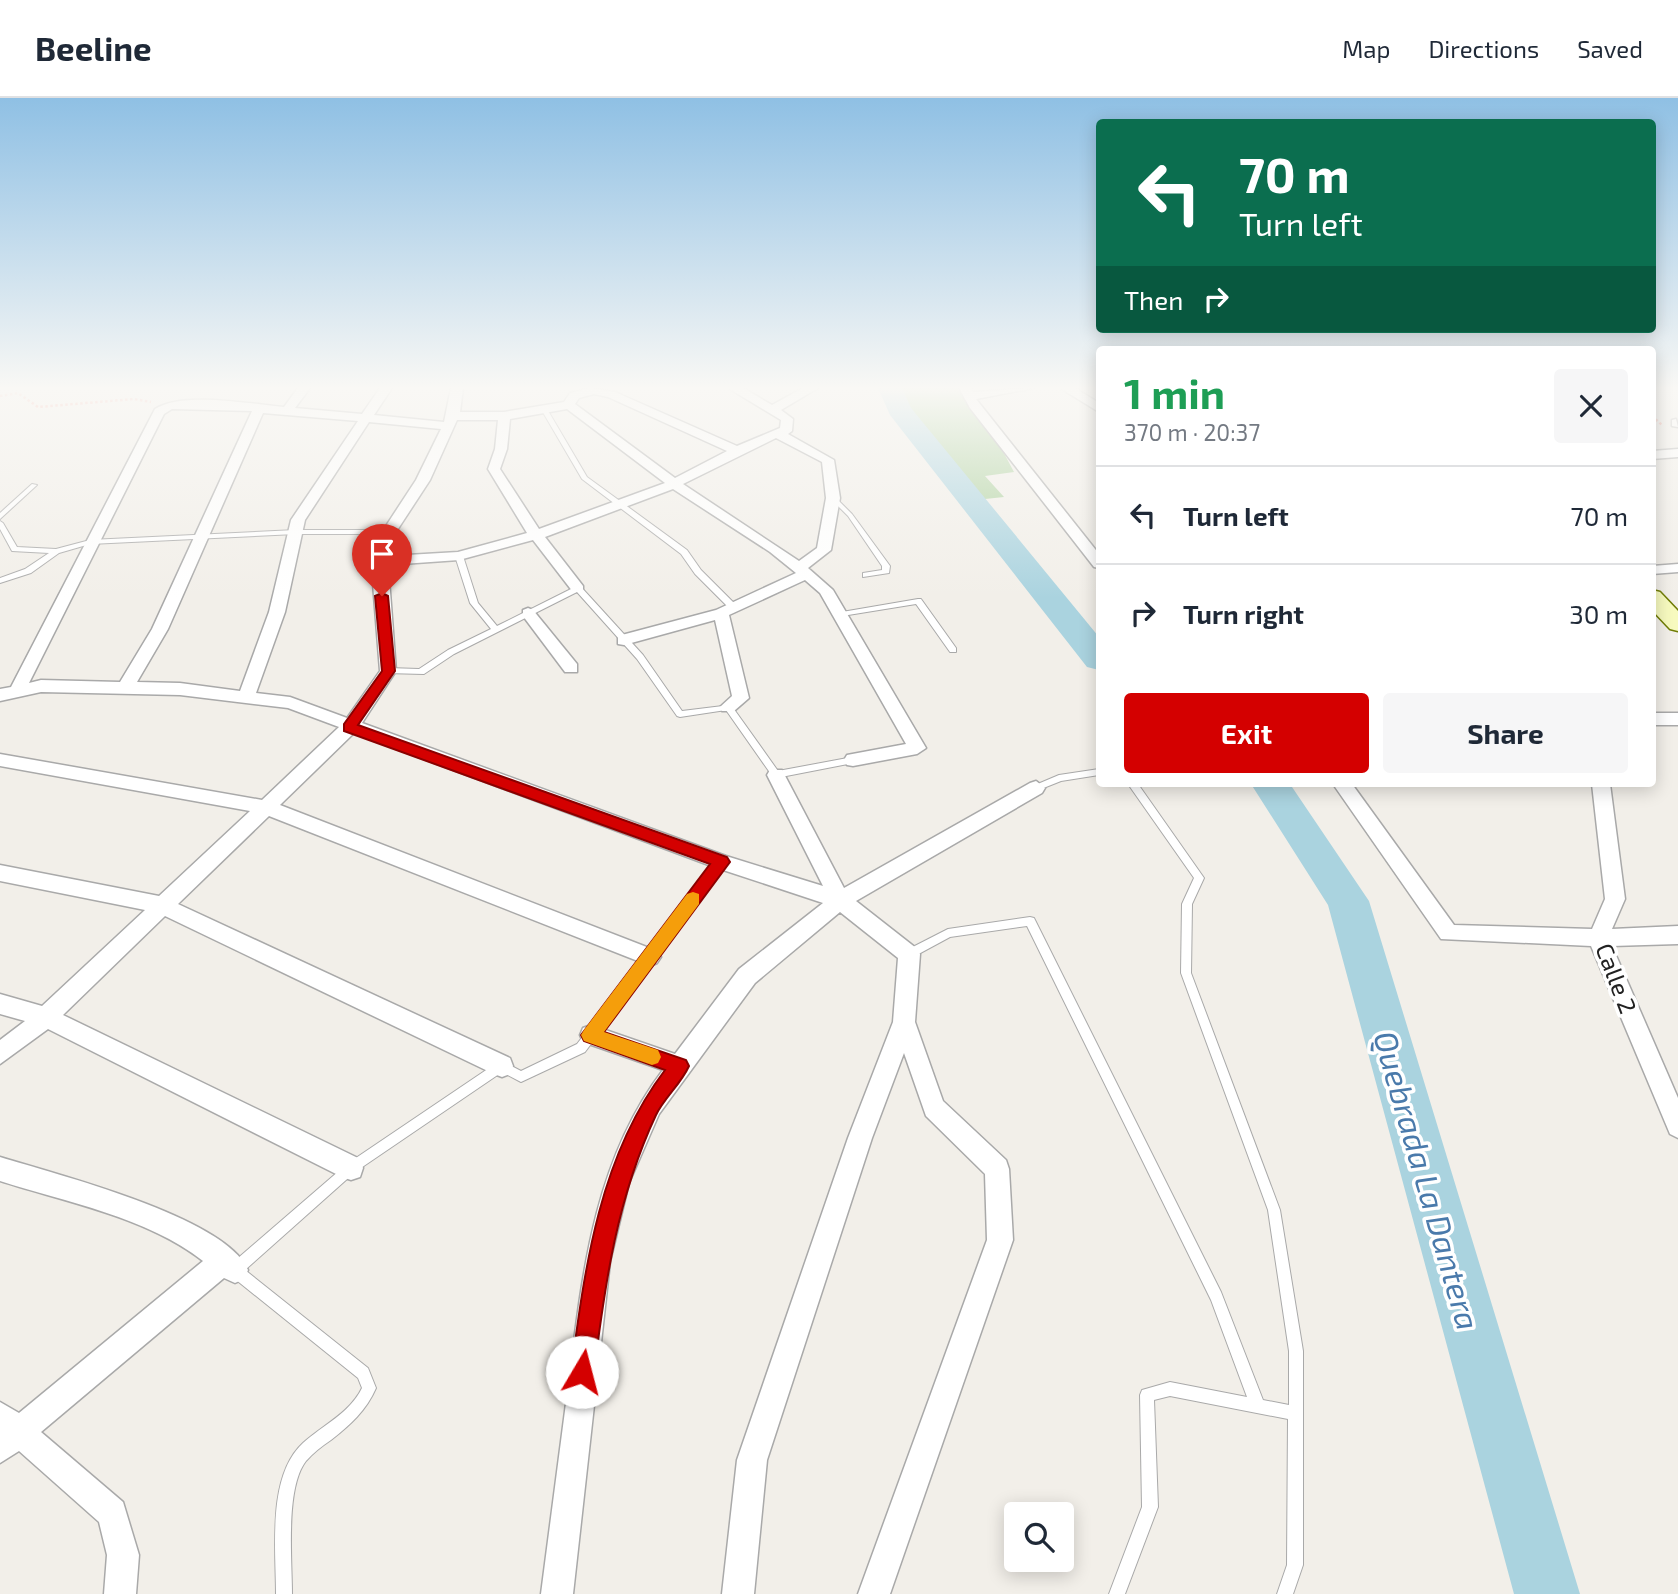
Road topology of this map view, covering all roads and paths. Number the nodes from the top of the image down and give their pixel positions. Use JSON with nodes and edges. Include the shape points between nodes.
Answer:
{"nodes":[{"id":1,"x":135,"y":458,"type":"edge"},
{"id":2,"x":236,"y":458,"type":"edge"},
{"id":3,"x":341,"y":458,"type":"edge"},
{"id":4,"x":433,"y":458,"type":"edge"},
{"id":5,"x":498,"y":458,"type":"edge"},
{"id":6,"x":572,"y":458,"type":"edge"},
{"id":7,"x":643,"y":458,"type":"edge"},
{"id":8,"x":724,"y":458,"type":"edge"},
{"id":9,"x":824,"y":458,"type":"edge"},
{"id":10,"x":1015,"y":458,"type":"edge"},
{"id":11,"x":674,"y":484,"type":"junction"},
{"id":12,"x":34,"y":485,"type":"dead end"},
{"id":13,"x":833,"y":498,"type":"junction"},
{"id":14,"x":621,"y":504,"type":"junction"},
{"id":15,"x":0,"y":517,"type":"edge"},
{"id":16,"x":0,"y":523,"type":"edge"},
{"id":17,"x":296,"y":532,"type":"junction"},
{"id":18,"x":389,"y":532,"type":"junction"},
{"id":19,"x":536,"y":535,"type":"junction"},
{"id":20,"x":200,"y":537,"type":"junction"},
{"id":21,"x":90,"y":542,"type":"junction"},
{"id":22,"x":56,"y":551,"type":"junction"},
{"id":23,"x":459,"y":556,"type":"junction"},
{"id":24,"x":1096,"y":560,"type":"edge"},
{"id":25,"x":382,"y":561,"type":"junction"},
{"id":26,"x":1678,"y":568,"type":"edge"},
{"id":27,"x":1656,"y":570,"type":"edge"},
{"id":28,"x":802,"y":571,"type":"junction"},
{"id":29,"x":866,"y":575,"type":"dead end"},
{"id":30,"x":0,"y":581,"type":"edge"},
{"id":31,"x":578,"y":589,"type":"junction"},
{"id":32,"x":1656,"y":601,"type":"edge"},
{"id":33,"x":727,"y":610,"type":"junction"},
{"id":34,"x":528,"y":613,"type":"junction"},
{"id":35,"x":842,"y":614,"type":"junction"},
{"id":36,"x":1678,"y":624,"type":"edge"},
{"id":37,"x":496,"y":630,"type":"junction"},
{"id":38,"x":624,"y":640,"type":"junction"},
{"id":39,"x":953,"y":650,"type":"dead end"},
{"id":40,"x":571,"y":668,"type":"dead end"},
{"id":41,"x":388,"y":671,"type":"junction"},
{"id":42,"x":125,"y":688,"type":"junction"},
{"id":43,"x":9,"y":693,"type":"edge"},
{"id":44,"x":246,"y":697,"type":"junction"},
{"id":45,"x":728,"y":707,"type":"junction"},
{"id":46,"x":1656,"y":719,"type":"edge"},
{"id":47,"x":1678,"y":719,"type":"edge"},
{"id":48,"x":349,"y":727,"type":"junction"},
{"id":49,"x":0,"y":760,"type":"edge"},
{"id":50,"x":853,"y":760,"type":"joint"},
{"id":51,"x":1096,"y":772,"type":"edge"},
{"id":52,"x":776,"y":775,"type":"junction"},
{"id":53,"x":1135,"y":787,"type":"edge"},
{"id":54,"x":1344,"y":787,"type":"edge"},
{"id":55,"x":1601,"y":787,"type":"edge"},
{"id":56,"x":1036,"y":788,"type":"joint"},
{"id":57,"x":265,"y":807,"type":"junction"},
{"id":58,"x":722,"y":862,"type":"junction"},
{"id":59,"x":0,"y":873,"type":"edge"},
{"id":60,"x":840,"y":900,"type":"junction"},
{"id":61,"x":162,"y":905,"type":"junction"},
{"id":62,"x":1678,"y":935,"type":"edge"},
{"id":63,"x":1598,"y":938,"type":"junction"},
{"id":64,"x":909,"y":954,"type":"junction"},
{"id":65,"x":650,"y":957,"type":"junction"},
{"id":66,"x":0,"y":1004,"type":"edge"},
{"id":67,"x":46,"y":1017,"type":"junction"},
{"id":68,"x":904,"y":1022,"type":"junction"},
{"id":69,"x":591,"y":1035,"type":"junction"},
{"id":70,"x":0,"y":1054,"type":"edge"},
{"id":71,"x":502,"y":1066,"type":"junction"},
{"id":72,"x":680,"y":1066,"type":"junction"},
{"id":73,"x":1678,"y":1126,"type":"edge"},
{"id":74,"x":351,"y":1168,"type":"junction"},
{"id":75,"x":0,"y":1170,"type":"edge"},
{"id":76,"x":229,"y":1265,"type":"junction"},
{"id":77,"x":1258,"y":1406,"type":"junction"},
{"id":78,"x":1294,"y":1413,"type":"junction"},
{"id":79,"x":6,"y":1432,"type":"edge"},
{"id":80,"x":120,"y":1594,"type":"edge"},
{"id":81,"x":284,"y":1594,"type":"edge"},
{"id":82,"x":556,"y":1594,"type":"edge"},
{"id":83,"x":738,"y":1594,"type":"edge"},
{"id":84,"x":874,"y":1594,"type":"edge"},
{"id":85,"x":1117,"y":1594,"type":"edge"},
{"id":86,"x":1285,"y":1594,"type":"edge"}],
"edges":[{"from":1,"to":21,"type":"street"},
{"from":2,"to":20,"type":"street"},
{"from":3,"to":17,"type":"street","via":[[299,520]]},
{"from":4,"to":18,"type":"street"},
{"from":5,"to":19,"type":"street","via":[[494,469]]},
{"from":6,"to":14,"type":"lane","via":[[584,478]]},
{"from":7,"to":11,"type":"street"},
{"from":8,"to":11,"type":"street"},
{"from":9,"to":13,"type":"street","via":[[828,460]]},
{"from":10,"to":24,"type":"street"},
{"from":11,"to":14,"type":"street"},
{"from":11,"to":28,"type":"street"},
{"from":12,"to":15,"type":"lane"},
{"from":13,"to":28,"type":"street","via":[[824,550]]},
{"from":13,"to":29,"type":"lane","via":[[886,566],[886,571]]},
{"from":14,"to":19,"type":"street"},
{"from":14,"to":33,"type":"lane","via":[[684,552]]},
{"from":16,"to":22,"type":"lane","via":[[15,549]]},
{"from":17,"to":18,"type":"lane"},
{"from":17,"to":20,"type":"lane"},
{"from":17,"to":44,"type":"street","via":[[277,612]]},
{"from":18,"to":25,"type":"street"},
{"from":19,"to":23,"type":"street"},
{"from":19,"to":31,"type":"street"},
{"from":20,"to":21,"type":"lane"},
{"from":20,"to":42,"type":"street","via":[[160,629]]},
{"from":21,"to":22,"type":"lane"},
{"from":21,"to":43,"type":"street"},
{"from":22,"to":30,"type":"lane","via":[[28,571]]},
{"from":23,"to":25,"type":"street"},
{"from":23,"to":37,"type":"lane","via":[[474,603]]},
{"from":25,"to":41,"type":"street","via":[[379,571]]},
{"from":26,"to":27,"type":"street"},
{"from":28,"to":33,"type":"street"},
{"from":28,"to":35,"type":"street","via":[[826,590]]},
{"from":31,"to":34,"type":"lane"},
{"from":31,"to":38,"type":"lane"},
{"from":32,"to":36,"type":"street"},
{"from":33,"to":38,"type":"street"},
{"from":33,"to":45,"type":"street","via":[[741,698]]},
{"from":34,"to":37,"type":"lane"},
{"from":34,"to":40,"type":"street"},
{"from":35,"to":39,"type":"lane","via":[[918,601]]},
{"from":35,"to":50,"type":"street","via":[[918,748]]},
{"from":37,"to":41,"type":"lane","via":[[421,672]]},
{"from":38,"to":45,"type":"lane","via":[[680,713]]},
{"from":41,"to":48,"type":"street"},
{"from":42,"to":43,"type":"street","via":[[41,686]]},
{"from":42,"to":44,"type":"street"},
{"from":44,"to":48,"type":"street","via":[[290,703]]},
{"from":45,"to":52,"type":"lane"},
{"from":46,"to":47,"type":"street"},
{"from":48,"to":57,"type":"street"},
{"from":48,"to":58,"type":"street"},
{"from":49,"to":57,"type":"street"},
{"from":50,"to":52,"type":"lane"},
{"from":51,"to":56,"type":"lane","via":[[1059,778]]},
{"from":52,"to":60,"type":"street"},
{"from":53,"to":78,"type":"lane","via":[[1199,878],[1187,904],[1186,973],[1274,1210],[1296,1350]]},
{"from":54,"to":63,"type":"street","via":[[1448,933]]},
{"from":55,"to":63,"type":"street","name":"Calle 2","via":[[1615,899]]},
{"from":56,"to":60,"type":"street"},
{"from":57,"to":61,"type":"street"},
{"from":57,"to":65,"type":"street"},
{"from":58,"to":60,"type":"street"},
{"from":58,"to":65,"type":"lane"},
{"from":59,"to":61,"type":"street"},
{"from":60,"to":64,"type":"street"},
{"from":60,"to":72,"type":"street","via":[[747,976]]},
{"from":61,"to":67,"type":"street"},
{"from":61,"to":71,"type":"street"},
{"from":62,"to":63,"type":"street"},
{"from":63,"to":73,"type":"street","name":"Calle 2"},
{"from":64,"to":68,"type":"street"},
{"from":64,"to":77,"type":"lane","via":[[948,933],[1030,921],[1216,1297]]},
{"from":65,"to":69,"type":"lane"},
{"from":66,"to":67,"type":"street"},
{"from":67,"to":70,"type":"street"},
{"from":67,"to":74,"type":"street"},
{"from":68,"to":83,"type":"street","via":[[860,1138],[752,1460]]},
{"from":68,"to":84,"type":"street","via":[[934,1108],[998,1169],[1000,1240]]},
{"from":69,"to":71,"type":"lane","via":[[581,1048],[521,1077]]},
{"from":69,"to":72,"type":"street"},
{"from":71,"to":74,"type":"lane"},
{"from":72,"to":82,"type":"street","via":[[650,1106],[617,1182],[597,1262]]},
{"from":74,"to":76,"type":"lane"},
{"from":75,"to":76,"type":"street","via":[[139,1213],[198,1241]]},
{"from":76,"to":79,"type":"street"},
{"from":76,"to":81,"type":"lane","via":[[363,1373],[369,1388],[364,1403],[300,1457],[288,1481]]},
{"from":77,"to":78,"type":"lane"},
{"from":77,"to":85,"type":"lane","via":[[1170,1389],[1147,1395],[1150,1507]]},
{"from":78,"to":86,"type":"lane","via":[[1295,1565]]},
{"from":79,"to":80,"type":"street","via":[[112,1513],[123,1555]]}]}
